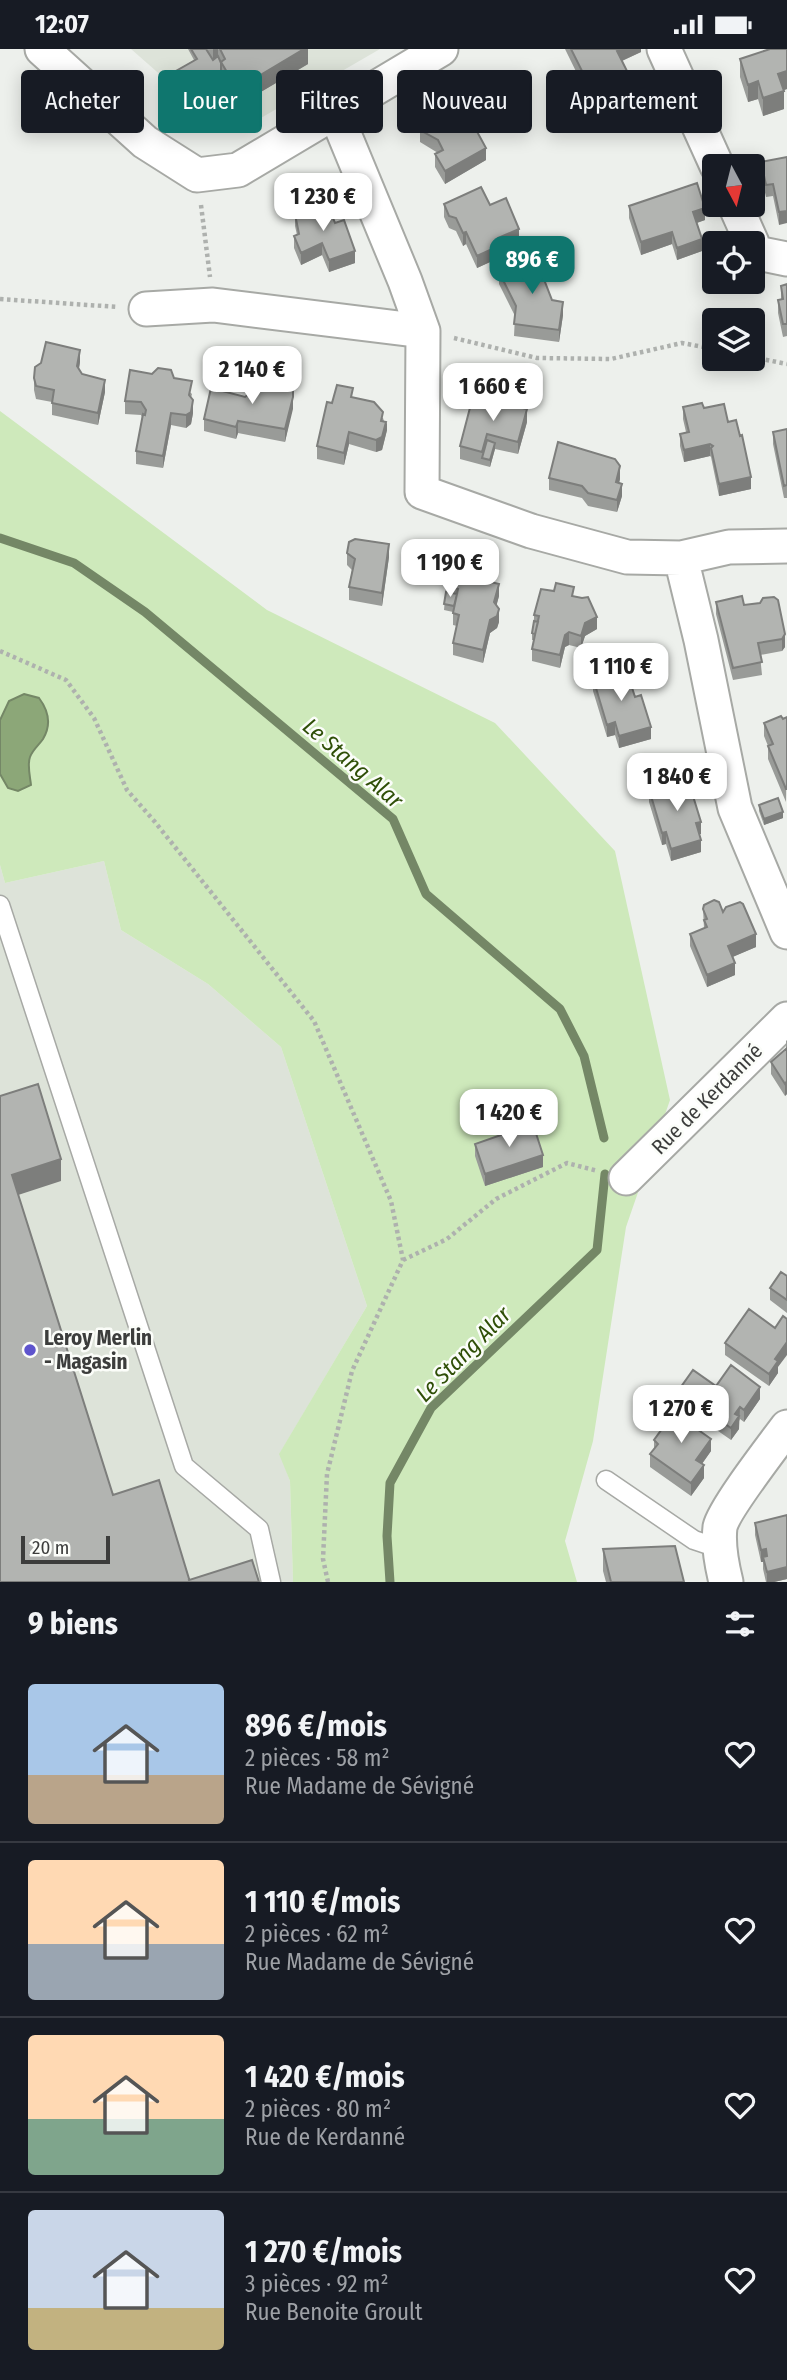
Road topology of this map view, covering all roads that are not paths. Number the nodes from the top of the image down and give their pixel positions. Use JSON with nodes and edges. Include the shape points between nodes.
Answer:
{"nodes":[{"id":1,"x":42,"y":49,"type":"edge"},
{"id":2,"x":441,"y":49,"type":"edge"},
{"id":3,"x":664,"y":49,"type":"edge"},
{"id":4,"x":383,"y":83,"type":"edge"},
{"id":5,"x":300,"y":133,"type":"edge"},
{"id":6,"x":344,"y":133,"type":"edge"},
{"id":7,"x":712,"y":154,"type":"edge"},
{"id":8,"x":765,"y":255,"type":"edge"},
{"id":9,"x":787,"y":259,"type":"edge"},
{"id":10,"x":146,"y":309,"type":"road end"},
{"id":11,"x":423,"y":331,"type":"junction"},
{"id":12,"x":787,"y":546,"type":"edge"},
{"id":13,"x":681,"y":558,"type":"junction"},
{"id":14,"x":0,"y":905,"type":"edge"},
{"id":15,"x":787,"y":932,"type":"edge"},
{"id":16,"x":787,"y":1019,"type":"edge"},
{"id":17,"x":626,"y":1178,"type":"road end"},
{"id":18,"x":787,"y":1427,"type":"edge"},
{"id":19,"x":606,"y":1480,"type":"dead end"},
{"id":20,"x":722,"y":1549,"type":"junction"},
{"id":21,"x":271,"y":1582,"type":"edge"},
{"id":22,"x":726,"y":1582,"type":"edge"}],
"edges":[{"from":1,"to":5,"type":"street","via":[[145,142],[197,175],[239,170]]},
{"from":2,"to":4,"type":"street"},
{"from":3,"to":7,"type":"street"},
{"from":6,"to":11,"type":"street"},
{"from":8,"to":9,"type":"street"},
{"from":10,"to":11,"type":"street","via":[[213,305]]},
{"from":11,"to":13,"type":"street","via":[[422,492],[531,531],[627,557]]},
{"from":12,"to":13,"type":"street","via":[[729,547]]},
{"from":13,"to":15,"type":"street","via":[[735,808]]},
{"from":14,"to":21,"type":"lane","via":[[184,1466],[259,1529]]},
{"from":16,"to":17,"type":"street","name":"Rue de Kerdanné"},
{"from":18,"to":20,"type":"street","via":[[720,1526]]},
{"from":19,"to":20,"type":"lane","via":[[694,1540]]},
{"from":20,"to":22,"type":"street"}]}
